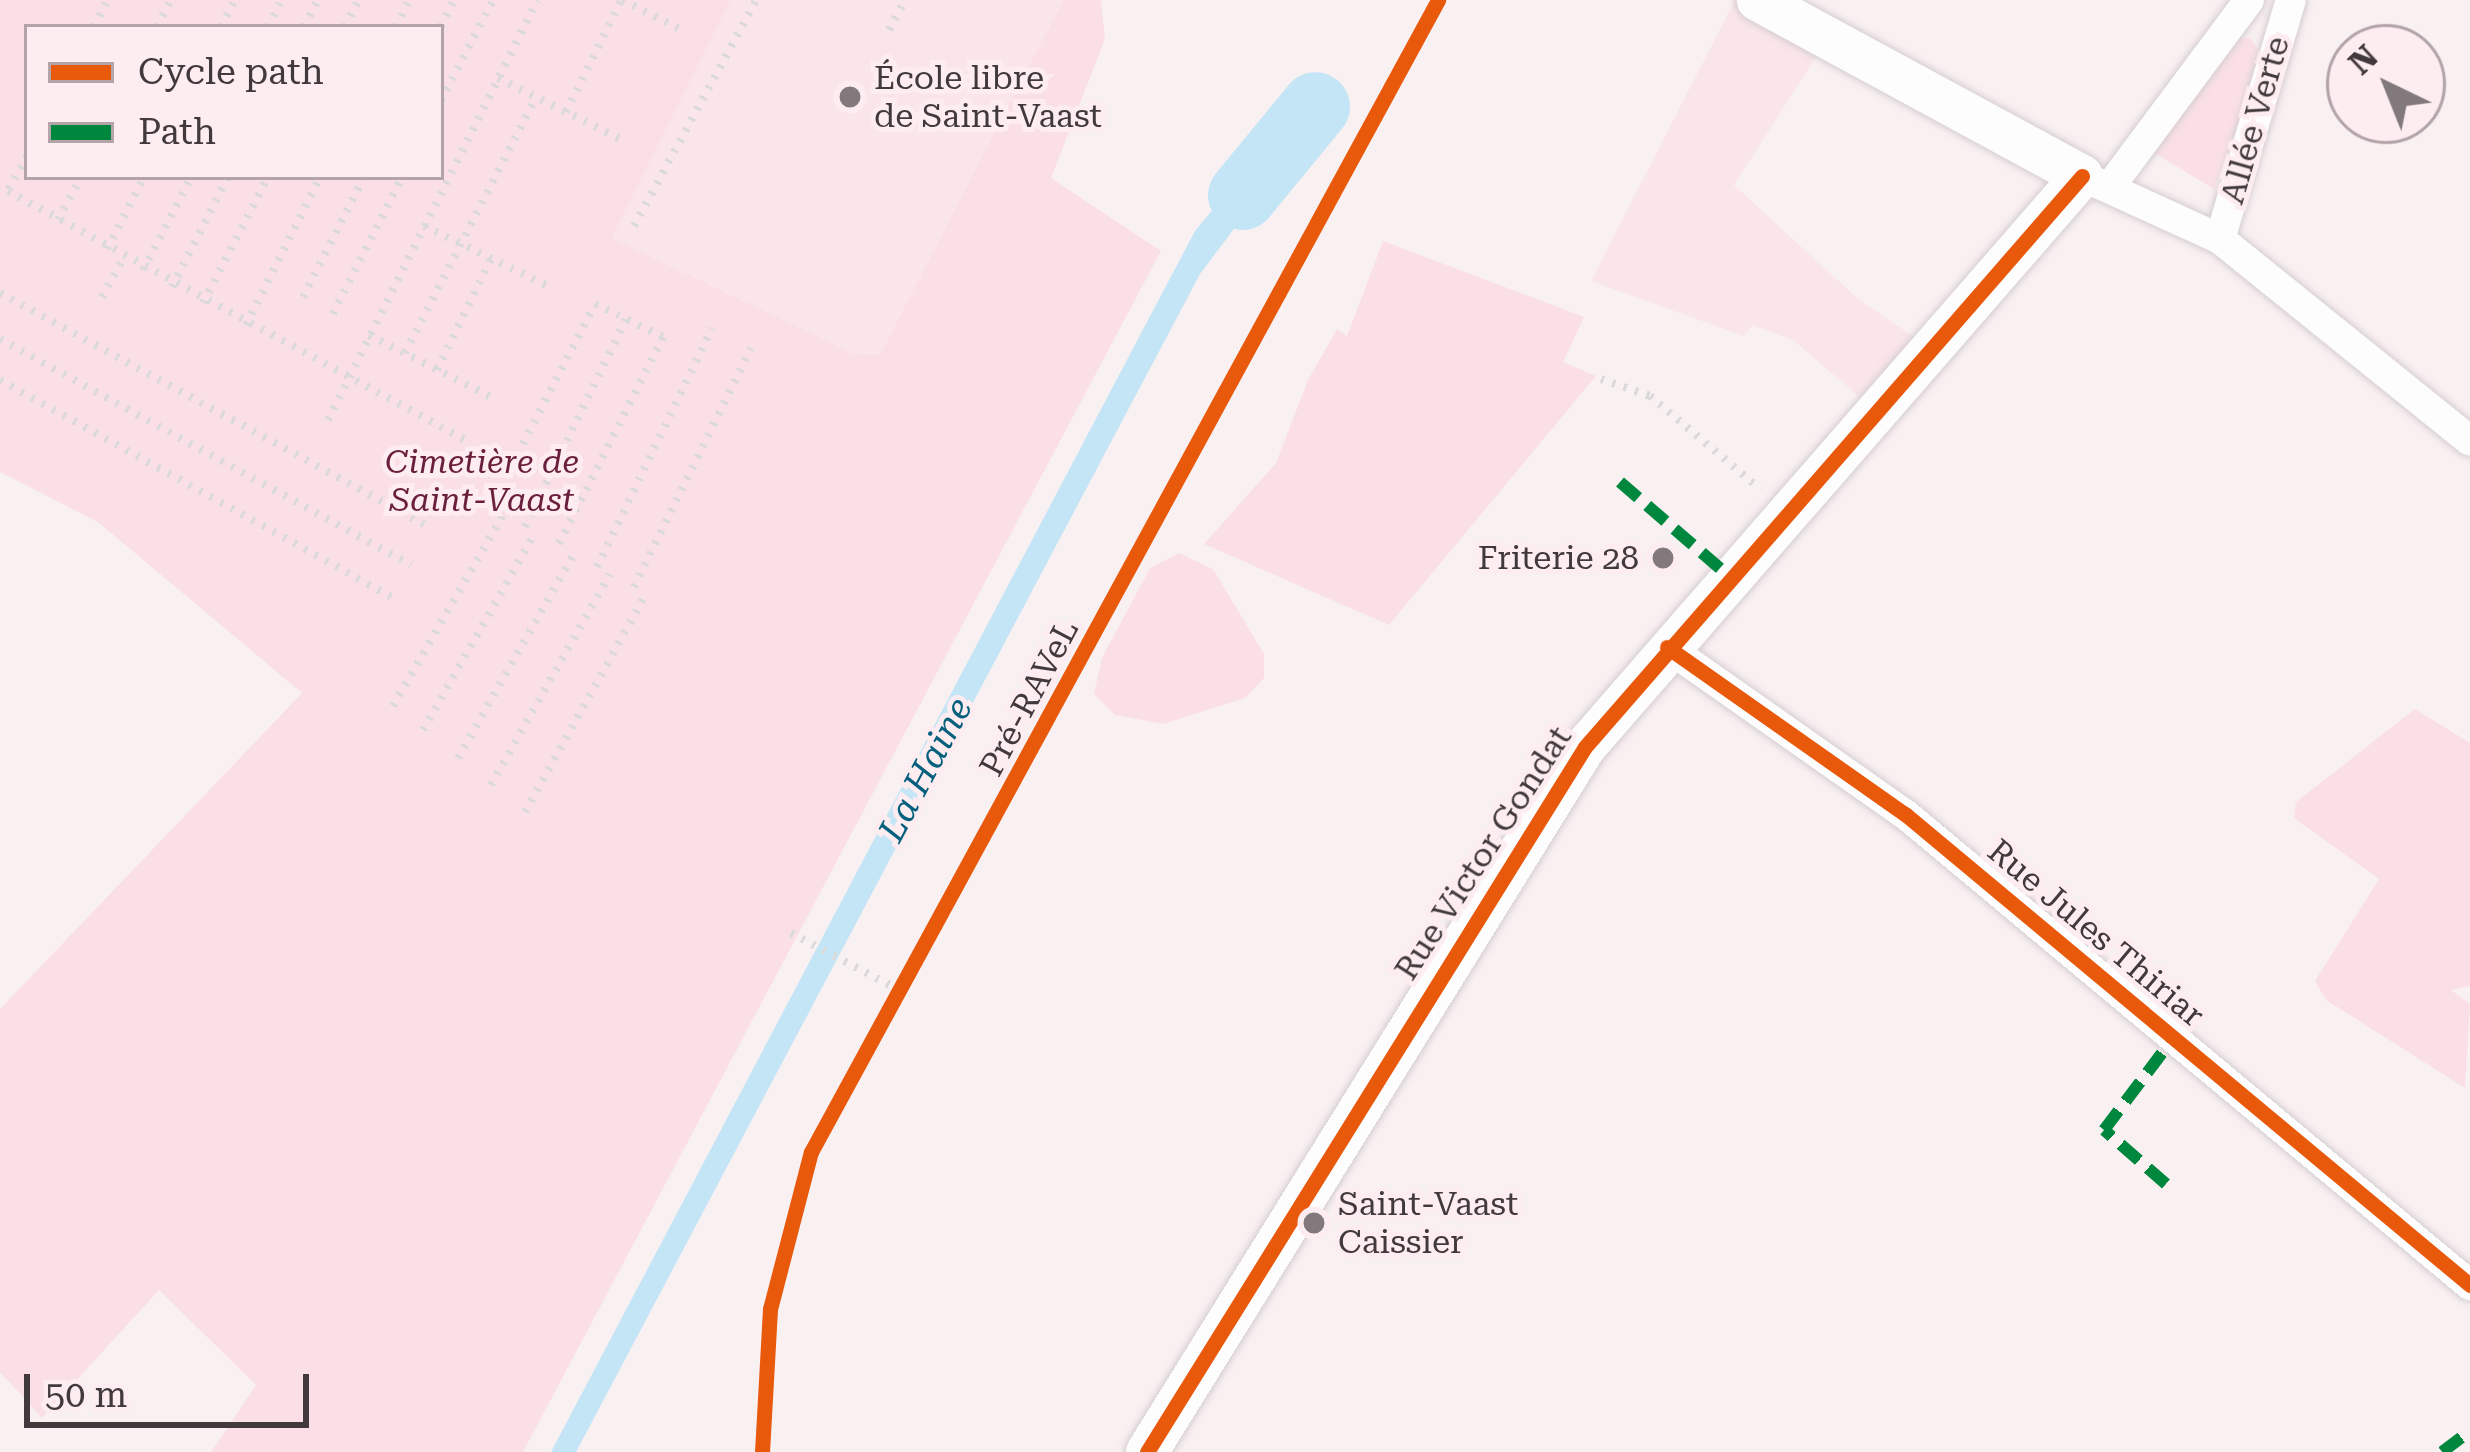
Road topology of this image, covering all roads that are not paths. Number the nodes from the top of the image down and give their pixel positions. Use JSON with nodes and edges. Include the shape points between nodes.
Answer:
{"nodes":[{"id":1,"x":1758,"y":0,"type":"edge"},
{"id":2,"x":2249,"y":0,"type":"edge"},
{"id":3,"x":2291,"y":0,"type":"edge"},
{"id":4,"x":2096,"y":182,"type":"junction"},
{"id":5,"x":2220,"y":239,"type":"junction"},
{"id":6,"x":2470,"y":441,"type":"edge"},
{"id":7,"x":1667,"y":647,"type":"junction"},
{"id":8,"x":2470,"y":1285,"type":"edge"},
{"id":9,"x":1147,"y":1452,"type":"edge"}],
"edges":[{"from":1,"to":4,"type":"street"},
{"from":2,"to":4,"type":"street","name":"Allée Verte"},
{"from":3,"to":5,"type":"street","name":"Allée Verte"},
{"from":4,"to":5,"type":"street"},
{"from":4,"to":7,"type":"street","name":"Rue Victor Gondat"},
{"from":5,"to":6,"type":"street"},
{"from":7,"to":8,"type":"street","name":"Rue Jules Thiriar","via":[[1905,814]]},
{"from":7,"to":9,"type":"street","name":"Rue Victor Gondat","via":[[1548,800]]}]}
